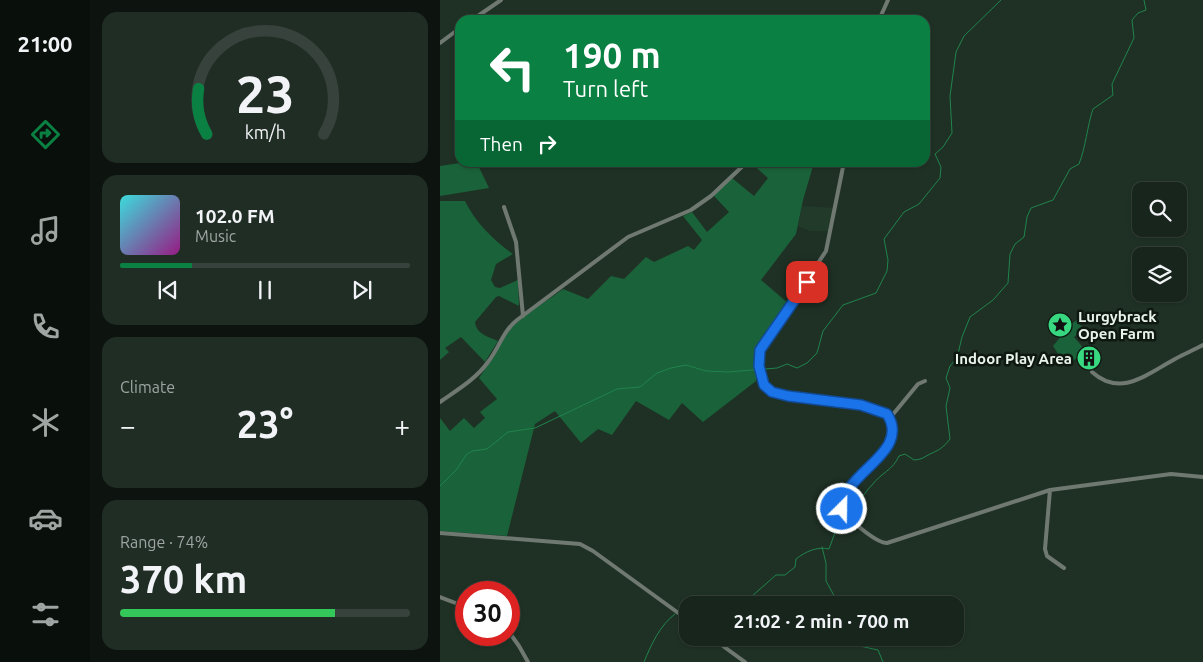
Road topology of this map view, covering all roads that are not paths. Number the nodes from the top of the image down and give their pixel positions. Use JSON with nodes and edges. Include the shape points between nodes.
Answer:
{"nodes":[{"id":1,"x":501,"y":0,"type":"edge"},
{"id":2,"x":888,"y":0,"type":"edge"},
{"id":3,"x":479,"y":15,"type":"edge"},
{"id":4,"x":881,"y":15,"type":"edge"},
{"id":5,"x":455,"y":32,"type":"edge"},
{"id":6,"x":440,"y":43,"type":"edge"},
{"id":7,"x":741,"y":167,"type":"edge"},
{"id":8,"x":843,"y":167,"type":"edge"},
{"id":9,"x":504,"y":207,"type":"dead end"},
{"id":10,"x":523,"y":316,"type":"junction"},
{"id":11,"x":1203,"y":345,"type":"edge"},
{"id":12,"x":1092,"y":372,"type":"dead end"},
{"id":13,"x":925,"y":381,"type":"dead end"},
{"id":14,"x":440,"y":402,"type":"edge"},
{"id":15,"x":890,"y":418,"type":"junction"},
{"id":16,"x":1203,"y":477,"type":"edge"},
{"id":17,"x":1050,"y":490,"type":"junction"},
{"id":18,"x":440,"y":533,"type":"edge"},
{"id":19,"x":1064,"y":568,"type":"dead end"},
{"id":20,"x":440,"y":597,"type":"edge"},
{"id":21,"x":455,"y":602,"type":"edge"},
{"id":22,"x":679,"y":613,"type":"edge"},
{"id":23,"x":519,"y":646,"type":"edge"},
{"id":24,"x":723,"y":646,"type":"edge"},
{"id":25,"x":528,"y":662,"type":"edge"},
{"id":26,"x":745,"y":662,"type":"edge"}],
"edges":[{"from":1,"to":3,"type":"street"},
{"from":2,"to":4,"type":"street"},
{"from":5,"to":6,"type":"street"},
{"from":7,"to":10,"type":"street","via":[[691,210],[624,240]]},
{"from":8,"to":15,"type":"street","via":[[826,251],[763,346],[759,354],[760,373],[764,385],[772,392],[872,407]]},
{"from":9,"to":10,"type":"street","via":[[516,242]]},
{"from":10,"to":14,"type":"street","via":[[507,329],[481,371]]},
{"from":11,"to":12,"type":"street","via":[[1138,381],[1107,382]]},
{"from":13,"to":15,"type":"street","via":[[918,384]]},
{"from":15,"to":17,"type":"street","via":[[894,432],[891,441],[848,492],[842,506],[845,514],[881,542],[890,543]]},
{"from":16,"to":17,"type":"street","via":[[1170,474]]},
{"from":17,"to":19,"type":"street","via":[[1045,549],[1047,556]]},
{"from":18,"to":22,"type":"street","via":[[580,544]]},
{"from":20,"to":21,"type":"street"},
{"from":23,"to":25,"type":"street"},
{"from":24,"to":26,"type":"street"}]}
